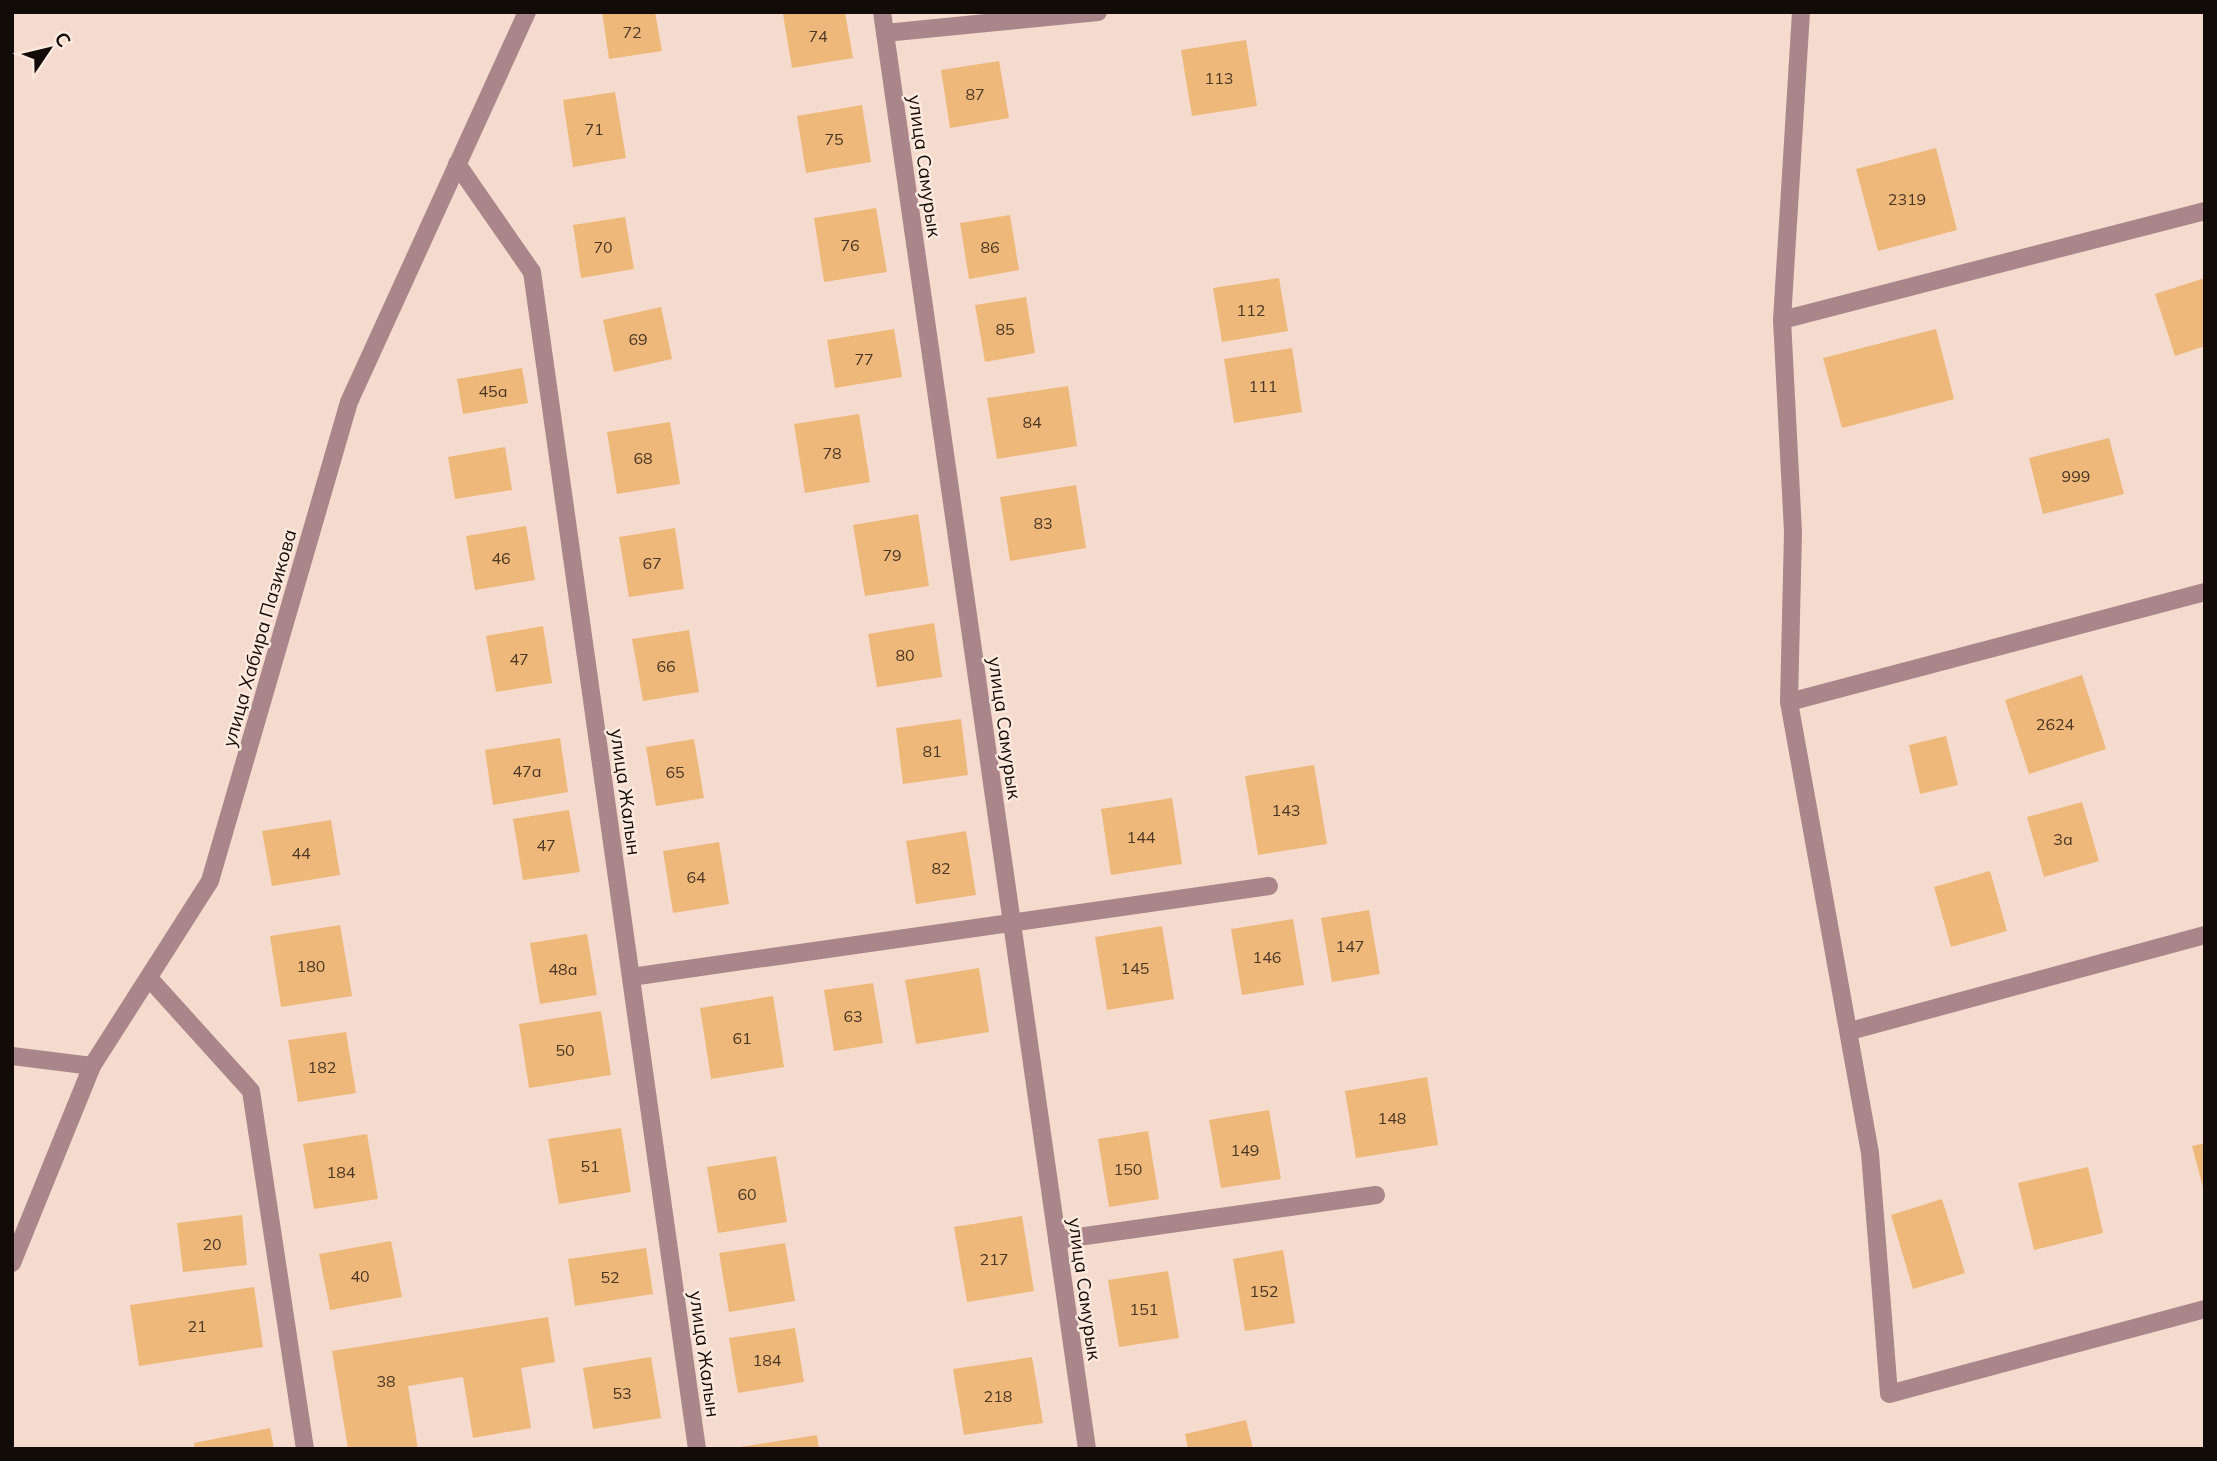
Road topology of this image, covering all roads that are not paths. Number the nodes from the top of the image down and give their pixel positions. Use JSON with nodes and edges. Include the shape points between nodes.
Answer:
{"nodes":[{"id":1,"x":527,"y":12,"type":"edge"},
{"id":2,"x":882,"y":12,"type":"edge"},
{"id":3,"x":1098,"y":12,"type":"edge"},
{"id":4,"x":1801,"y":12,"type":"edge"},
{"id":5,"x":885,"y":33,"type":"junction"},
{"id":6,"x":457,"y":164,"type":"junction"},
{"id":7,"x":2205,"y":211,"type":"edge"},
{"id":8,"x":1782,"y":320,"type":"junction"},
{"id":9,"x":2205,"y":592,"type":"edge"},
{"id":10,"x":1789,"y":702,"type":"junction"},
{"id":11,"x":1269,"y":886,"type":"dead end"},
{"id":12,"x":1012,"y":923,"type":"junction"},
{"id":13,"x":2205,"y":936,"type":"edge"},
{"id":14,"x":631,"y":977,"type":"junction"},
{"id":15,"x":149,"y":978,"type":"junction"},
{"id":16,"x":1850,"y":1031,"type":"junction"},
{"id":17,"x":12,"y":1056,"type":"edge"},
{"id":18,"x":92,"y":1066,"type":"junction"},
{"id":19,"x":1376,"y":1195,"type":"dead end"},
{"id":20,"x":1057,"y":1240,"type":"junction"},
{"id":21,"x":12,"y":1263,"type":"edge"},
{"id":22,"x":2205,"y":1309,"type":"edge"},
{"id":23,"x":305,"y":1449,"type":"edge"},
{"id":24,"x":697,"y":1449,"type":"edge"},
{"id":25,"x":1087,"y":1449,"type":"edge"}],
"edges":[{"from":1,"to":6,"type":"street","name":"улица Хабира Пазикова"},
{"from":2,"to":5,"type":"street","name":"улица Самурык"},
{"from":3,"to":5,"type":"street"},
{"from":4,"to":8,"type":"street"},
{"from":5,"to":12,"type":"street","name":"улица Самурык"},
{"from":6,"to":14,"type":"street","name":"улица Жалын","via":[[532,272]]},
{"from":6,"to":15,"type":"street","name":"улица Хабира Пазикова","via":[[349,402],[210,881]]},
{"from":7,"to":8,"type":"street"},
{"from":8,"to":10,"type":"street","via":[[1793,533]]},
{"from":9,"to":10,"type":"street"},
{"from":10,"to":16,"type":"street"},
{"from":11,"to":12,"type":"street"},
{"from":12,"to":14,"type":"street"},
{"from":12,"to":20,"type":"street","name":"улица Самурык"},
{"from":13,"to":16,"type":"street"},
{"from":14,"to":24,"type":"street","name":"улица Жалын"},
{"from":15,"to":18,"type":"street","name":"улица Хабира Пазикова"},
{"from":15,"to":23,"type":"street","via":[[251,1091]]},
{"from":16,"to":22,"type":"street","via":[[1870,1153],[1889,1394]]},
{"from":17,"to":18,"type":"street"},
{"from":18,"to":21,"type":"street","name":"улица Хабира Пазикова"},
{"from":19,"to":20,"type":"street"},
{"from":20,"to":25,"type":"street","name":"улица Самурык"}]}
